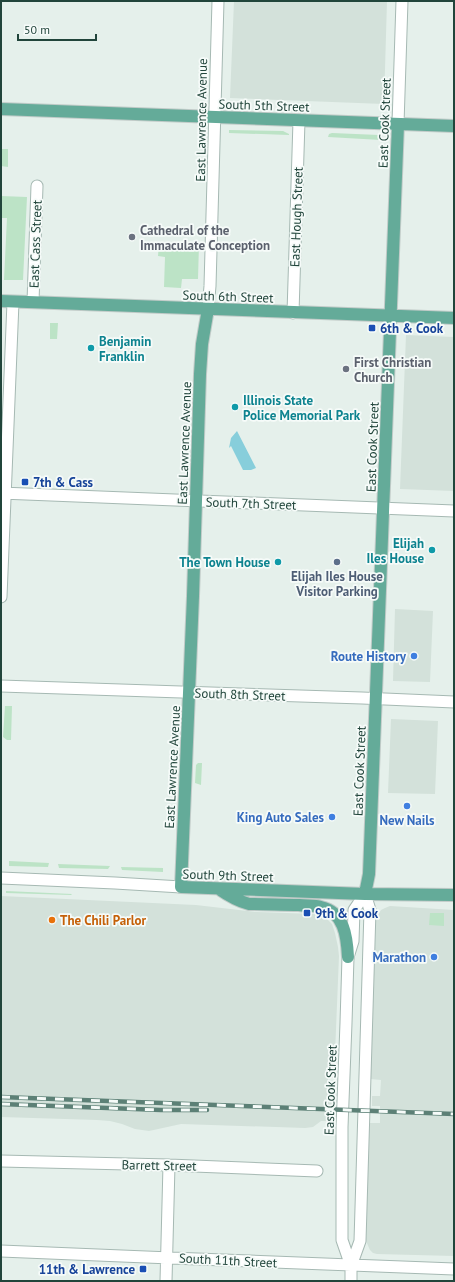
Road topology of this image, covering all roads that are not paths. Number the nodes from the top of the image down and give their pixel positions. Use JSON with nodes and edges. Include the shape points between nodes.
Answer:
{"nodes":[{"id":1,"x":218,"y":1,"type":"edge"},
{"id":2,"x":402,"y":1,"type":"edge"},
{"id":3,"x":1,"y":109,"type":"edge"},
{"id":4,"x":215,"y":117,"type":"junction"},
{"id":5,"x":299,"y":120,"type":"junction"},
{"id":6,"x":398,"y":124,"type":"junction"},
{"id":7,"x":454,"y":126,"type":"edge"},
{"id":8,"x":37,"y":186,"type":"dead end"},
{"id":9,"x":1,"y":301,"type":"edge"},
{"id":10,"x":13,"y":302,"type":"junction"},
{"id":11,"x":33,"y":302,"type":"junction"},
{"id":12,"x":208,"y":310,"type":"junction"},
{"id":13,"x":293,"y":313,"type":"junction"},
{"id":14,"x":391,"y":317,"type":"junction"},
{"id":15,"x":454,"y":318,"type":"edge"},
{"id":16,"x":3,"y":493,"type":"edge"},
{"id":17,"x":196,"y":501,"type":"junction"},
{"id":18,"x":384,"y":508,"type":"junction"},
{"id":19,"x":454,"y":511,"type":"edge"},
{"id":20,"x":1,"y":597,"type":"edge"},
{"id":21,"x":1,"y":686,"type":"edge"},
{"id":22,"x":190,"y":692,"type":"junction"},
{"id":23,"x":377,"y":699,"type":"junction"},
{"id":24,"x":454,"y":702,"type":"edge"},
{"id":25,"x":1,"y":878,"type":"edge"},
{"id":26,"x":181,"y":887,"type":"junction"},
{"id":27,"x":219,"y":889,"type":"junction"},
{"id":28,"x":365,"y":894,"type":"junction"},
{"id":29,"x":454,"y":895,"type":"edge"},
{"id":30,"x":348,"y":957,"type":"junction"},
{"id":31,"x":1,"y":1161,"type":"edge"},
{"id":32,"x":169,"y":1165,"type":"junction"},
{"id":33,"x":317,"y":1171,"type":"dead end"},
{"id":34,"x":1,"y":1251,"type":"edge"},
{"id":35,"x":166,"y":1257,"type":"junction"},
{"id":36,"x":351,"y":1266,"type":"junction"},
{"id":37,"x":454,"y":1269,"type":"edge"},
{"id":38,"x":166,"y":1281,"type":"edge"},
{"id":39,"x":351,"y":1281,"type":"edge"}],
"edges":[{"from":1,"to":4,"type":"street","name":"East Lawrence Avenue"},
{"from":2,"to":6,"type":"street","name":"East Cook Street"},
{"from":3,"to":4,"type":"main road","name":"South 5th Street"},
{"from":4,"to":5,"type":"main road","name":"South 5th Street"},
{"from":4,"to":12,"type":"street","name":"East Lawrence Avenue"},
{"from":5,"to":6,"type":"main road","name":"South 5th Street"},
{"from":5,"to":13,"type":"street","name":"East Hough Street"},
{"from":6,"to":7,"type":"main road","name":"South 5th Street"},
{"from":6,"to":14,"type":"main road","name":"East Cook Street"},
{"from":8,"to":11,"type":"street","name":"East Cass Street"},
{"from":9,"to":10,"type":"main road","name":"South 6th Street"},
{"from":10,"to":11,"type":"main road","name":"South 6th Street"},
{"from":10,"to":16,"type":"street","name":"East Cass Street"},
{"from":11,"to":12,"type":"main road","name":"South 6th Street"},
{"from":12,"to":13,"type":"main road","name":"South 6th Street"},
{"from":12,"to":17,"type":"main road","name":"East Lawrence Avenue","via":[[200,374]]},
{"from":13,"to":14,"type":"main road","name":"South 6th Street"},
{"from":14,"to":15,"type":"main road","name":"South 6th Street"},
{"from":14,"to":18,"type":"main road","name":"East Cook Street"},
{"from":16,"to":17,"type":"street","name":"South 7th Street"},
{"from":16,"to":20,"type":"street","name":"East Cass Street"},
{"from":17,"to":18,"type":"street","name":"South 7th Street"},
{"from":17,"to":22,"type":"main road","name":"East Lawrence Avenue"},
{"from":18,"to":19,"type":"street","name":"South 7th Street"},
{"from":18,"to":23,"type":"main road","name":"East Cook Street"},
{"from":21,"to":22,"type":"street","name":"South 8th Street"},
{"from":22,"to":23,"type":"street","name":"South 8th Street"},
{"from":22,"to":26,"type":"main road","name":"East Lawrence Avenue"},
{"from":23,"to":24,"type":"street","name":"South 8th Street"},
{"from":23,"to":28,"type":"main road","name":"East Cook Street","via":[[369,874]]},
{"from":25,"to":26,"type":"street","name":"South 9th Street"},
{"from":26,"to":27,"type":"main road","name":"South 9th Street"},
{"from":27,"to":28,"type":"main road","name":"South 9th Street"},
{"from":27,"to":30,"type":"main road","via":[[249,904],[320,906],[333,912],[341,920]]},
{"from":28,"to":29,"type":"main road","name":"South 9th Street"},
{"from":28,"to":30,"type":"street","name":"East Cook Street","via":[[354,910]]},
{"from":28,"to":36,"type":"street","name":"East Cook Street","via":[[370,910],[360,1241]]},
{"from":30,"to":36,"type":"street","name":"East Cook Street","via":[[342,1127],[342,1240]]},
{"from":31,"to":32,"type":"street","name":"Barrett Street"},
{"from":32,"to":33,"type":"street","name":"Barrett Street"},
{"from":32,"to":35,"type":"street"},
{"from":34,"to":35,"type":"street","name":"South 11th Street"},
{"from":35,"to":36,"type":"street","name":"South 11th Street"},
{"from":35,"to":38,"type":"street"},
{"from":36,"to":37,"type":"street","name":"South 11th Street"},
{"from":36,"to":39,"type":"street","name":"East Cook Street"}]}
